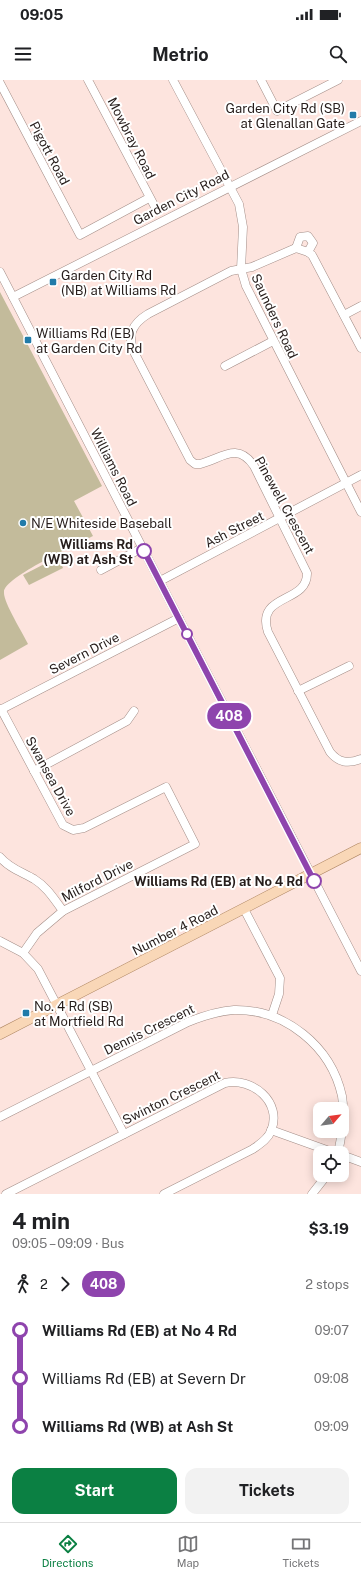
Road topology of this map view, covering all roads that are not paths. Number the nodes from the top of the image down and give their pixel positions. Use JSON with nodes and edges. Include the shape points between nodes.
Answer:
{"nodes":[{"id":1,"x":88,"y":80,"type":"edge"},
{"id":2,"x":173,"y":80,"type":"edge"},
{"id":3,"x":261,"y":80,"type":"edge"},
{"id":4,"x":338,"y":80,"type":"edge"},
{"id":5,"x":0,"y":83,"type":"edge"},
{"id":6,"x":361,"y":120,"type":"edge"},
{"id":7,"x":230,"y":186,"type":"junction"},
{"id":8,"x":149,"y":198,"type":"junction"},
{"id":9,"x":155,"y":207,"type":"dead end"},
{"id":10,"x":80,"y":235,"type":"joint"},
{"id":11,"x":296,"y":248,"type":"junction"},
{"id":12,"x":308,"y":252,"type":"junction"},
{"id":13,"x":241,"y":268,"type":"junction"},
{"id":14,"x":0,"y":272,"type":"edge"},
{"id":15,"x":13,"y":297,"type":"junction"},
{"id":16,"x":361,"y":306,"type":"edge"},
{"id":17,"x":344,"y":315,"type":"junction"},
{"id":18,"x":273,"y":341,"type":"junction"},
{"id":19,"x":361,"y":348,"type":"edge"},
{"id":20,"x":226,"y":366,"type":"dead end"},
{"id":21,"x":361,"y":475,"type":"edge"},
{"id":22,"x":346,"y":483,"type":"junction"},
{"id":23,"x":361,"y":512,"type":"edge"},
{"id":24,"x":280,"y":518,"type":"junction"},
{"id":25,"x":142,"y":548,"type":"junction"},
{"id":26,"x":102,"y":570,"type":"dead end"},
{"id":27,"x":160,"y":581,"type":"junction"},
{"id":28,"x":179,"y":618,"type":"junction"},
{"id":29,"x":349,"y":666,"type":"dead end"},
{"id":30,"x":298,"y":691,"type":"junction"},
{"id":31,"x":1,"y":710,"type":"edge"},
{"id":32,"x":134,"y":711,"type":"dead end"},
{"id":33,"x":361,"y":759,"type":"edge"},
{"id":34,"x":34,"y":770,"type":"junction"},
{"id":35,"x":195,"y":844,"type":"joint"},
{"id":36,"x":361,"y":848,"type":"edge"},
{"id":37,"x":0,"y":857,"type":"edge"},
{"id":38,"x":311,"y":875,"type":"junction"},
{"id":39,"x":244,"y":909,"type":"junction"},
{"id":40,"x":62,"y":911,"type":"junction"},
{"id":41,"x":0,"y":941,"type":"edge"},
{"id":42,"x":23,"y":953,"type":"junction"},
{"id":43,"x":361,"y":971,"type":"edge"},
{"id":44,"x":57,"y":1005,"type":"junction"},
{"id":45,"x":272,"y":1015,"type":"junction"},
{"id":46,"x":0,"y":1034,"type":"edge"},
{"id":47,"x":92,"y":1071,"type":"junction"},
{"id":48,"x":0,"y":1117,"type":"edge"},
{"id":49,"x":272,"y":1130,"type":"junction"},
{"id":50,"x":124,"y":1134,"type":"junction"},
{"id":51,"x":316,"y":1146,"type":"edge"},
{"id":52,"x":339,"y":1146,"type":"edge"},
{"id":53,"x":349,"y":1158,"type":"edge"},
{"id":54,"x":361,"y":1162,"type":"edge"},
{"id":55,"x":321,"y":1182,"type":"edge"},
{"id":56,"x":18,"y":1191,"type":"edge"},
{"id":57,"x":6,"y":1194,"type":"edge"},
{"id":58,"x":164,"y":1194,"type":"edge"},
{"id":59,"x":312,"y":1194,"type":"edge"}],
"edges":[{"from":1,"to":8,"type":"street","name":"Mowbray Road"},
{"from":2,"to":7,"type":"street","name":"Saunders Road"},
{"from":3,"to":4,"type":"street","via":[[277,111]]},
{"from":5,"to":10,"type":"street","name":"Pigott Road"},
{"from":6,"to":7,"type":"street","name":"Garden City Road"},
{"from":7,"to":13,"type":"street","name":"Saunders Road","via":[[239,204],[242,218]]},
{"from":7,"to":15,"type":"street","name":"Garden City Road"},
{"from":8,"to":9,"type":"street","name":"Mowbray Road"},
{"from":8,"to":10,"type":"street","name":"Garden City Road"},
{"from":11,"to":12,"type":"street"},
{"from":11,"to":12,"type":"street","via":[[300,237],[308,236],[313,243]]},
{"from":11,"to":13,"type":"street","name":"Pinewell Crescent","via":[[252,267]]},
{"from":12,"to":17,"type":"street","via":[[317,263]]},
{"from":13,"to":18,"type":"street","name":"Saunders Road","via":[[246,286]]},
{"from":13,"to":24,"type":"street","name":"Pinewell Crescent","via":[[143,317],[131,332],[130,343],[190,460],[200,464],[232,453],[246,457],[254,466]]},
{"from":14,"to":15,"type":"street","name":"Williams Road"},
{"from":15,"to":25,"type":"street","name":"Williams Road"},
{"from":16,"to":17,"type":"street"},
{"from":17,"to":19,"type":"street"},
{"from":18,"to":20,"type":"street"},
{"from":18,"to":22,"type":"street","name":"Saunders Road"},
{"from":21,"to":22,"type":"street","name":"Ash Street"},
{"from":22,"to":23,"type":"street","name":"Saunders Road"},
{"from":22,"to":24,"type":"street","name":"Ash Street"},
{"from":24,"to":27,"type":"street","name":"Ash Street"},
{"from":24,"to":30,"type":"street","name":"Pinewell Crescent","via":[[306,568],[306,580],[301,589],[270,608],[266,616],[266,626]]},
{"from":25,"to":26,"type":"street"},
{"from":25,"to":27,"type":"street","name":"Williams Road"},
{"from":27,"to":28,"type":"street","name":"Williams Road"},
{"from":28,"to":31,"type":"street","name":"Severn Drive"},
{"from":28,"to":38,"type":"street","name":"Williams Road"},
{"from":29,"to":30,"type":"street"},
{"from":30,"to":33,"type":"street","name":"Pinewell Crescent","via":[[333,756],[344,762]]},
{"from":31,"to":34,"type":"street","name":"Swansea Drive"},
{"from":32,"to":34,"type":"street","via":[[127,721]]},
{"from":34,"to":35,"type":"street","name":"Swansea Drive","via":[[60,821],[73,830],[84,828],[166,787]]},
{"from":35,"to":40,"type":"street","name":"Milford Drive"},
{"from":36,"to":38,"type":"main road","name":"Number 4 Road"},
{"from":37,"to":40,"type":"street","via":[[6,864],[46,888]]},
{"from":38,"to":39,"type":"main road","name":"Number 4 Road"},
{"from":38,"to":43,"type":"street","name":"Williams Road"},
{"from":39,"to":44,"type":"main road","name":"Number 4 Road"},
{"from":39,"to":45,"type":"street","via":[[280,978],[279,994]]},
{"from":40,"to":42,"type":"street","name":"Milford Drive","via":[[37,933]]},
{"from":41,"to":42,"type":"street"},
{"from":42,"to":44,"type":"street","via":[[38,969]]},
{"from":44,"to":46,"type":"main road","name":"Number 4 Road"},
{"from":44,"to":47,"type":"street"},
{"from":45,"to":47,"type":"street","name":"Dennis Crescent","via":[[233,1010],[209,1014],[188,1022]]},
{"from":45,"to":52,"type":"street","name":"Dennis Crescent","via":[[308,1038],[323,1054],[334,1073],[342,1097],[343,1112]]},
{"from":47,"to":48,"type":"street","name":"Dennis Crescent"},
{"from":47,"to":50,"type":"street"},
{"from":49,"to":50,"type":"street","name":"Swinton Crescent","via":[[271,1110],[266,1098],[253,1085],[232,1081]]},
{"from":49,"to":51,"type":"street"},
{"from":49,"to":58,"type":"street","via":[[266,1139],[253,1149]]},
{"from":50,"to":56,"type":"street","name":"Swinton Crescent"},
{"from":53,"to":54,"type":"street"},
{"from":55,"to":59,"type":"street"},
{"from":56,"to":57,"type":"street","name":"Swinton Crescent"}]}
